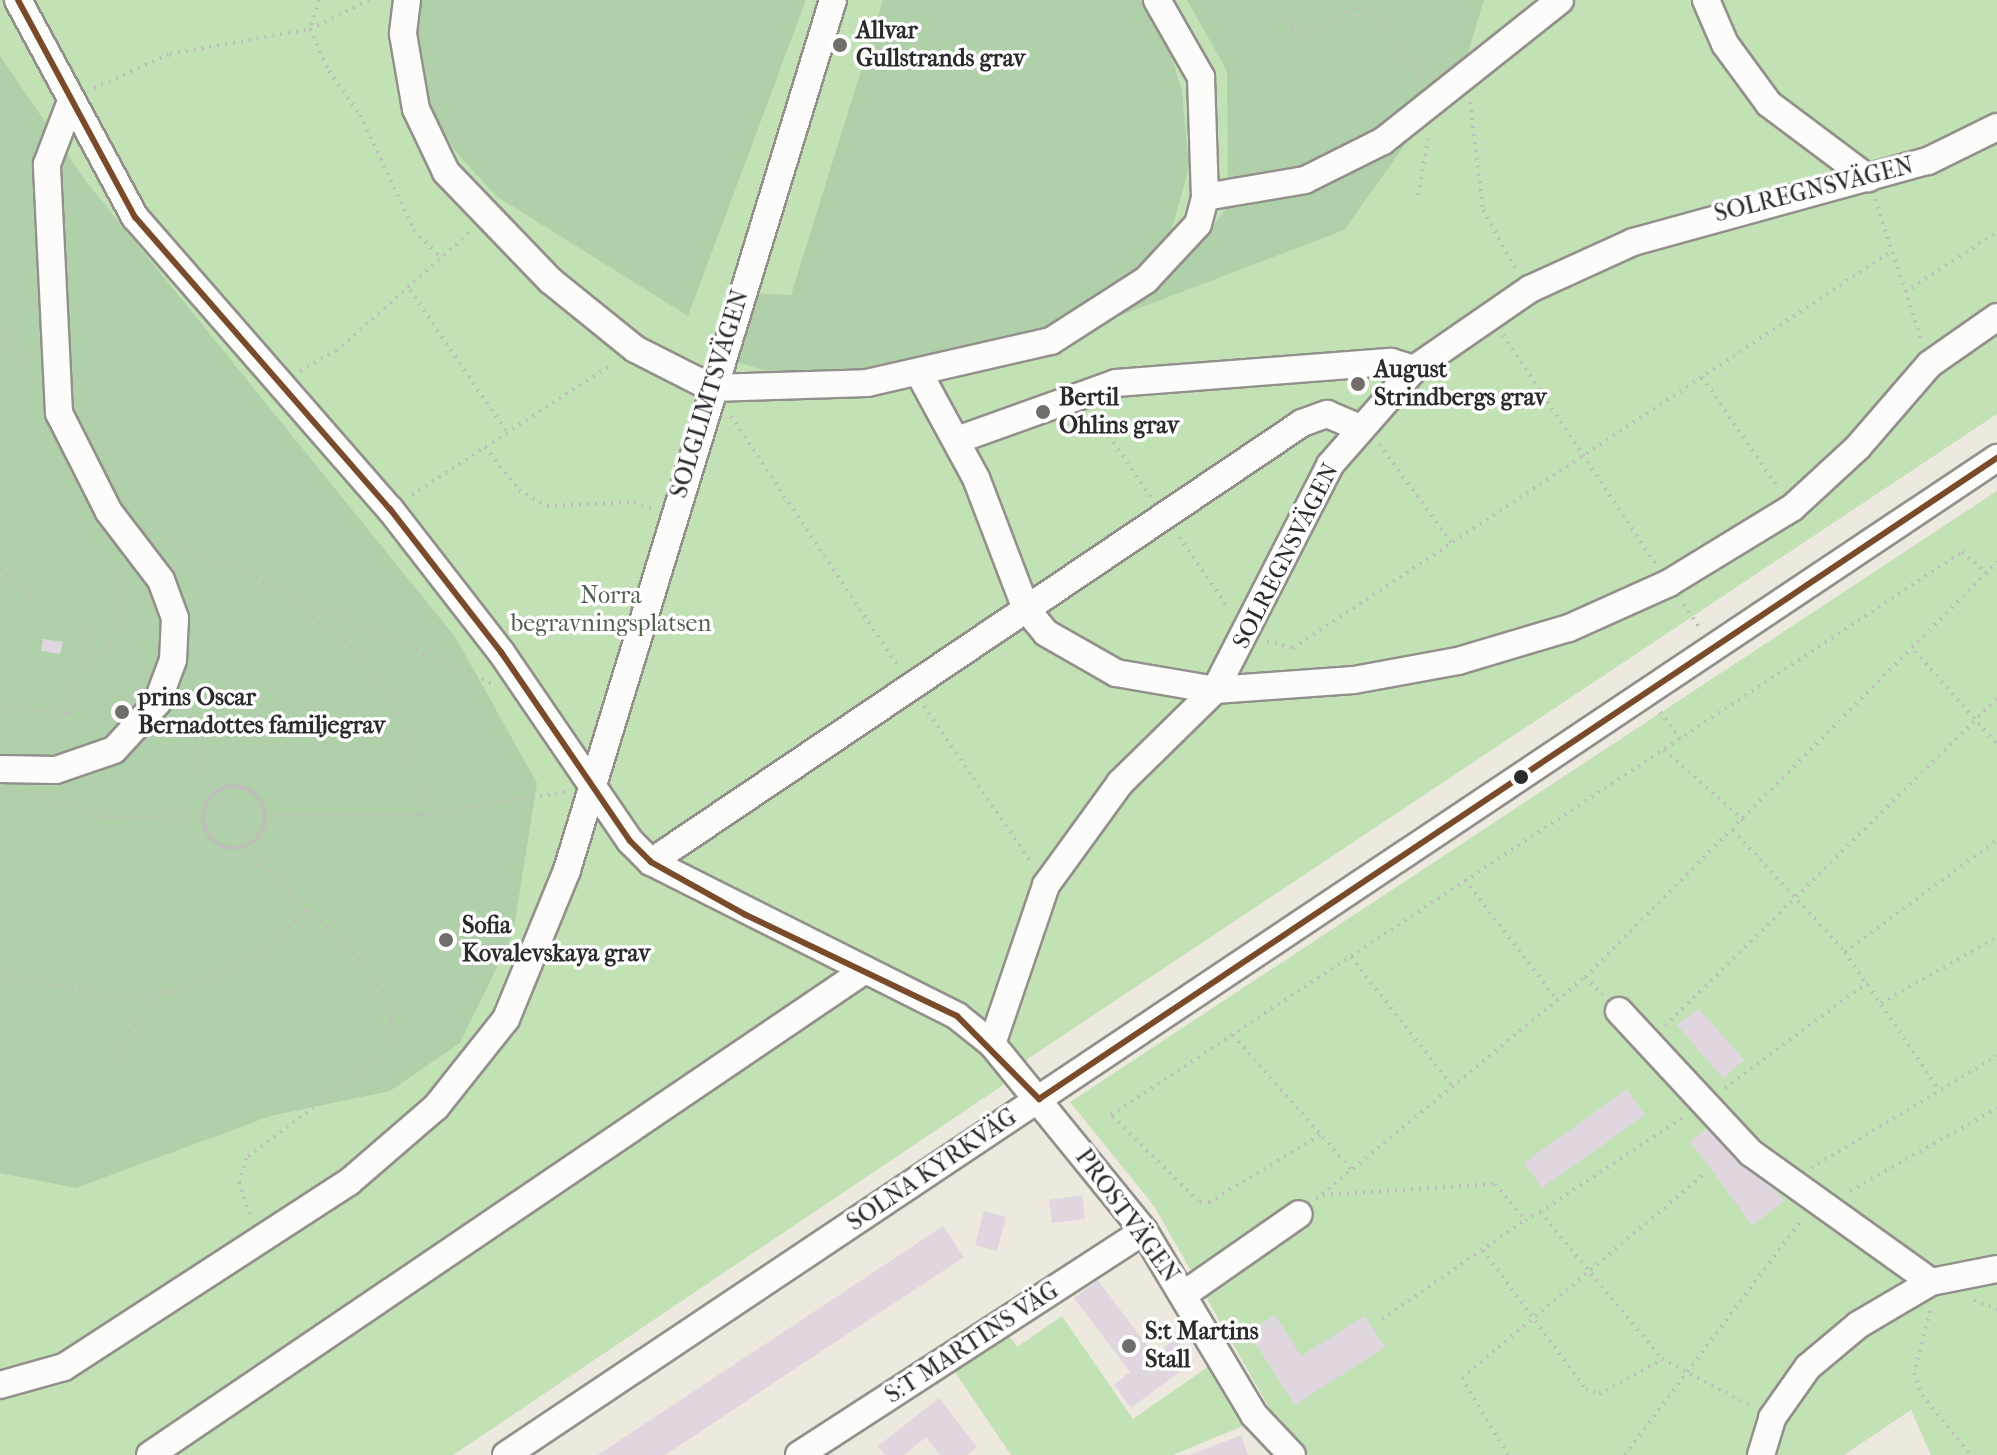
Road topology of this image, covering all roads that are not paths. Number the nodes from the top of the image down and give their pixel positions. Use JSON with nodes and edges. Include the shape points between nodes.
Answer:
{"nodes":[{"id":1,"x":18,"y":0,"type":"edge"},
{"id":2,"x":407,"y":0,"type":"edge"},
{"id":3,"x":833,"y":0,"type":"edge"},
{"id":4,"x":1157,"y":0,"type":"edge"},
{"id":5,"x":1560,"y":0,"type":"edge"},
{"id":6,"x":1706,"y":0,"type":"edge"},
{"id":7,"x":71,"y":101,"type":"junction"},
{"id":8,"x":1997,"y":127,"type":"edge"},
{"id":9,"x":1868,"y":178,"type":"junction"},
{"id":10,"x":1205,"y":197,"type":"junction"},
{"id":11,"x":1997,"y":317,"type":"edge"},
{"id":12,"x":1414,"y":369,"type":"junction"},
{"id":13,"x":920,"y":375,"type":"junction"},
{"id":14,"x":712,"y":388,"type":"junction"},
{"id":15,"x":1358,"y":427,"type":"junction"},
{"id":16,"x":957,"y":440,"type":"junction"},
{"id":17,"x":1997,"y":458,"type":"edge"},
{"id":18,"x":1026,"y":609,"type":"junction"},
{"id":19,"x":1215,"y":690,"type":"junction"},
{"id":20,"x":0,"y":769,"type":"edge"},
{"id":21,"x":588,"y":788,"type":"junction"},
{"id":22,"x":651,"y":862,"type":"junction"},
{"id":23,"x":865,"y":970,"type":"junction"},
{"id":24,"x":1619,"y":1011,"type":"dead end"},
{"id":25,"x":992,"y":1044,"type":"junction"},
{"id":26,"x":1039,"y":1099,"type":"junction"},
{"id":27,"x":1299,"y":1214,"type":"dead end"},
{"id":28,"x":1144,"y":1231,"type":"junction"},
{"id":29,"x":1997,"y":1269,"type":"edge"},
{"id":30,"x":1931,"y":1282,"type":"junction"},
{"id":31,"x":1183,"y":1295,"type":"junction"},
{"id":32,"x":0,"y":1385,"type":"edge"},
{"id":33,"x":150,"y":1455,"type":"edge"},
{"id":34,"x":506,"y":1455,"type":"edge"},
{"id":35,"x":799,"y":1455,"type":"edge"},
{"id":36,"x":1292,"y":1455,"type":"edge"},
{"id":37,"x":1761,"y":1455,"type":"edge"}],
"edges":[{"from":1,"to":7,"type":"street"},
{"from":2,"to":14,"type":"street","via":[[403,34],[416,109],[446,172],[483,219],[635,349]]},
{"from":3,"to":14,"type":"street","name":"SOLGLIMTSVÄGEN"},
{"from":4,"to":10,"type":"street","via":[[1201,77]]},
{"from":5,"to":10,"type":"street","via":[[1431,107],[1305,180]]},
{"from":6,"to":9,"type":"street","via":[[1725,44],[1769,104]]},
{"from":7,"to":20,"type":"street","via":[[47,164],[59,413],[109,512],[140,534],[175,618],[173,660],[157,703],[114,750],[56,770]]},
{"from":7,"to":21,"type":"street","via":[[135,217],[390,509]]},
{"from":8,"to":9,"type":"street","name":"SOLREGNSVÄGEN","via":[[1928,161]]},
{"from":9,"to":12,"type":"street","name":"SOLREGNSVÄGEN","via":[[1688,222],[1530,289]]},
{"from":10,"to":13,"type":"street","via":[[1198,224],[1146,280],[1051,341]]},
{"from":11,"to":19,"type":"street","via":[[1930,364],[1858,447],[1792,508],[1669,583],[1569,628],[1458,661],[1354,680]]},
{"from":12,"to":15,"type":"street","name":"SOLREGNSVÄGEN"},
{"from":12,"to":16,"type":"street","via":[[1391,362],[1116,383]]},
{"from":13,"to":14,"type":"street"},
{"from":13,"to":16,"type":"street"},
{"from":14,"to":21,"type":"street","name":"SOLGLIMTSVÄGEN"},
{"from":15,"to":18,"type":"street","via":[[1327,414],[1302,423]]},
{"from":15,"to":19,"type":"street","name":"SOLREGNSVÄGEN","via":[[1330,465]]},
{"from":16,"to":18,"type":"street"},
{"from":17,"to":26,"type":"street","name":"SOLNA KYRKVÄG"},
{"from":18,"to":19,"type":"street","via":[[1075,655],[1116,673]]},
{"from":18,"to":22,"type":"street"},
{"from":19,"to":25,"type":"street","name":"SOLREGNSVÄGEN","via":[[1120,783],[1046,885]]},
{"from":21,"to":22,"type":"street"},
{"from":21,"to":32,"type":"street","name":"SOLGLIMTSVÄGEN","via":[[567,870],[506,1019],[436,1107],[264,1243],[64,1367]]},
{"from":22,"to":23,"type":"street","name":"PROSTVÄGEN"},
{"from":23,"to":25,"type":"street","name":"PROSTVÄGEN","via":[[957,1016]]},
{"from":23,"to":33,"type":"street"},
{"from":24,"to":30,"type":"street","via":[[1789,1182]]},
{"from":25,"to":26,"type":"street","name":"PROSTVÄGEN"},
{"from":26,"to":28,"type":"street","name":"PROSTVÄGEN"},
{"from":26,"to":34,"type":"street","name":"SOLNA KYRKVÄG"},
{"from":27,"to":31,"type":"street"},
{"from":28,"to":31,"type":"street","name":"PROSTVÄGEN"},
{"from":28,"to":35,"type":"street","name":"S:T MARTINS VÄG"},
{"from":29,"to":30,"type":"street"},
{"from":30,"to":37,"type":"street","via":[[1858,1325],[1808,1367],[1772,1418]]},
{"from":31,"to":36,"type":"street","name":"PROSTVÄGEN","via":[[1254,1415]]}]}
